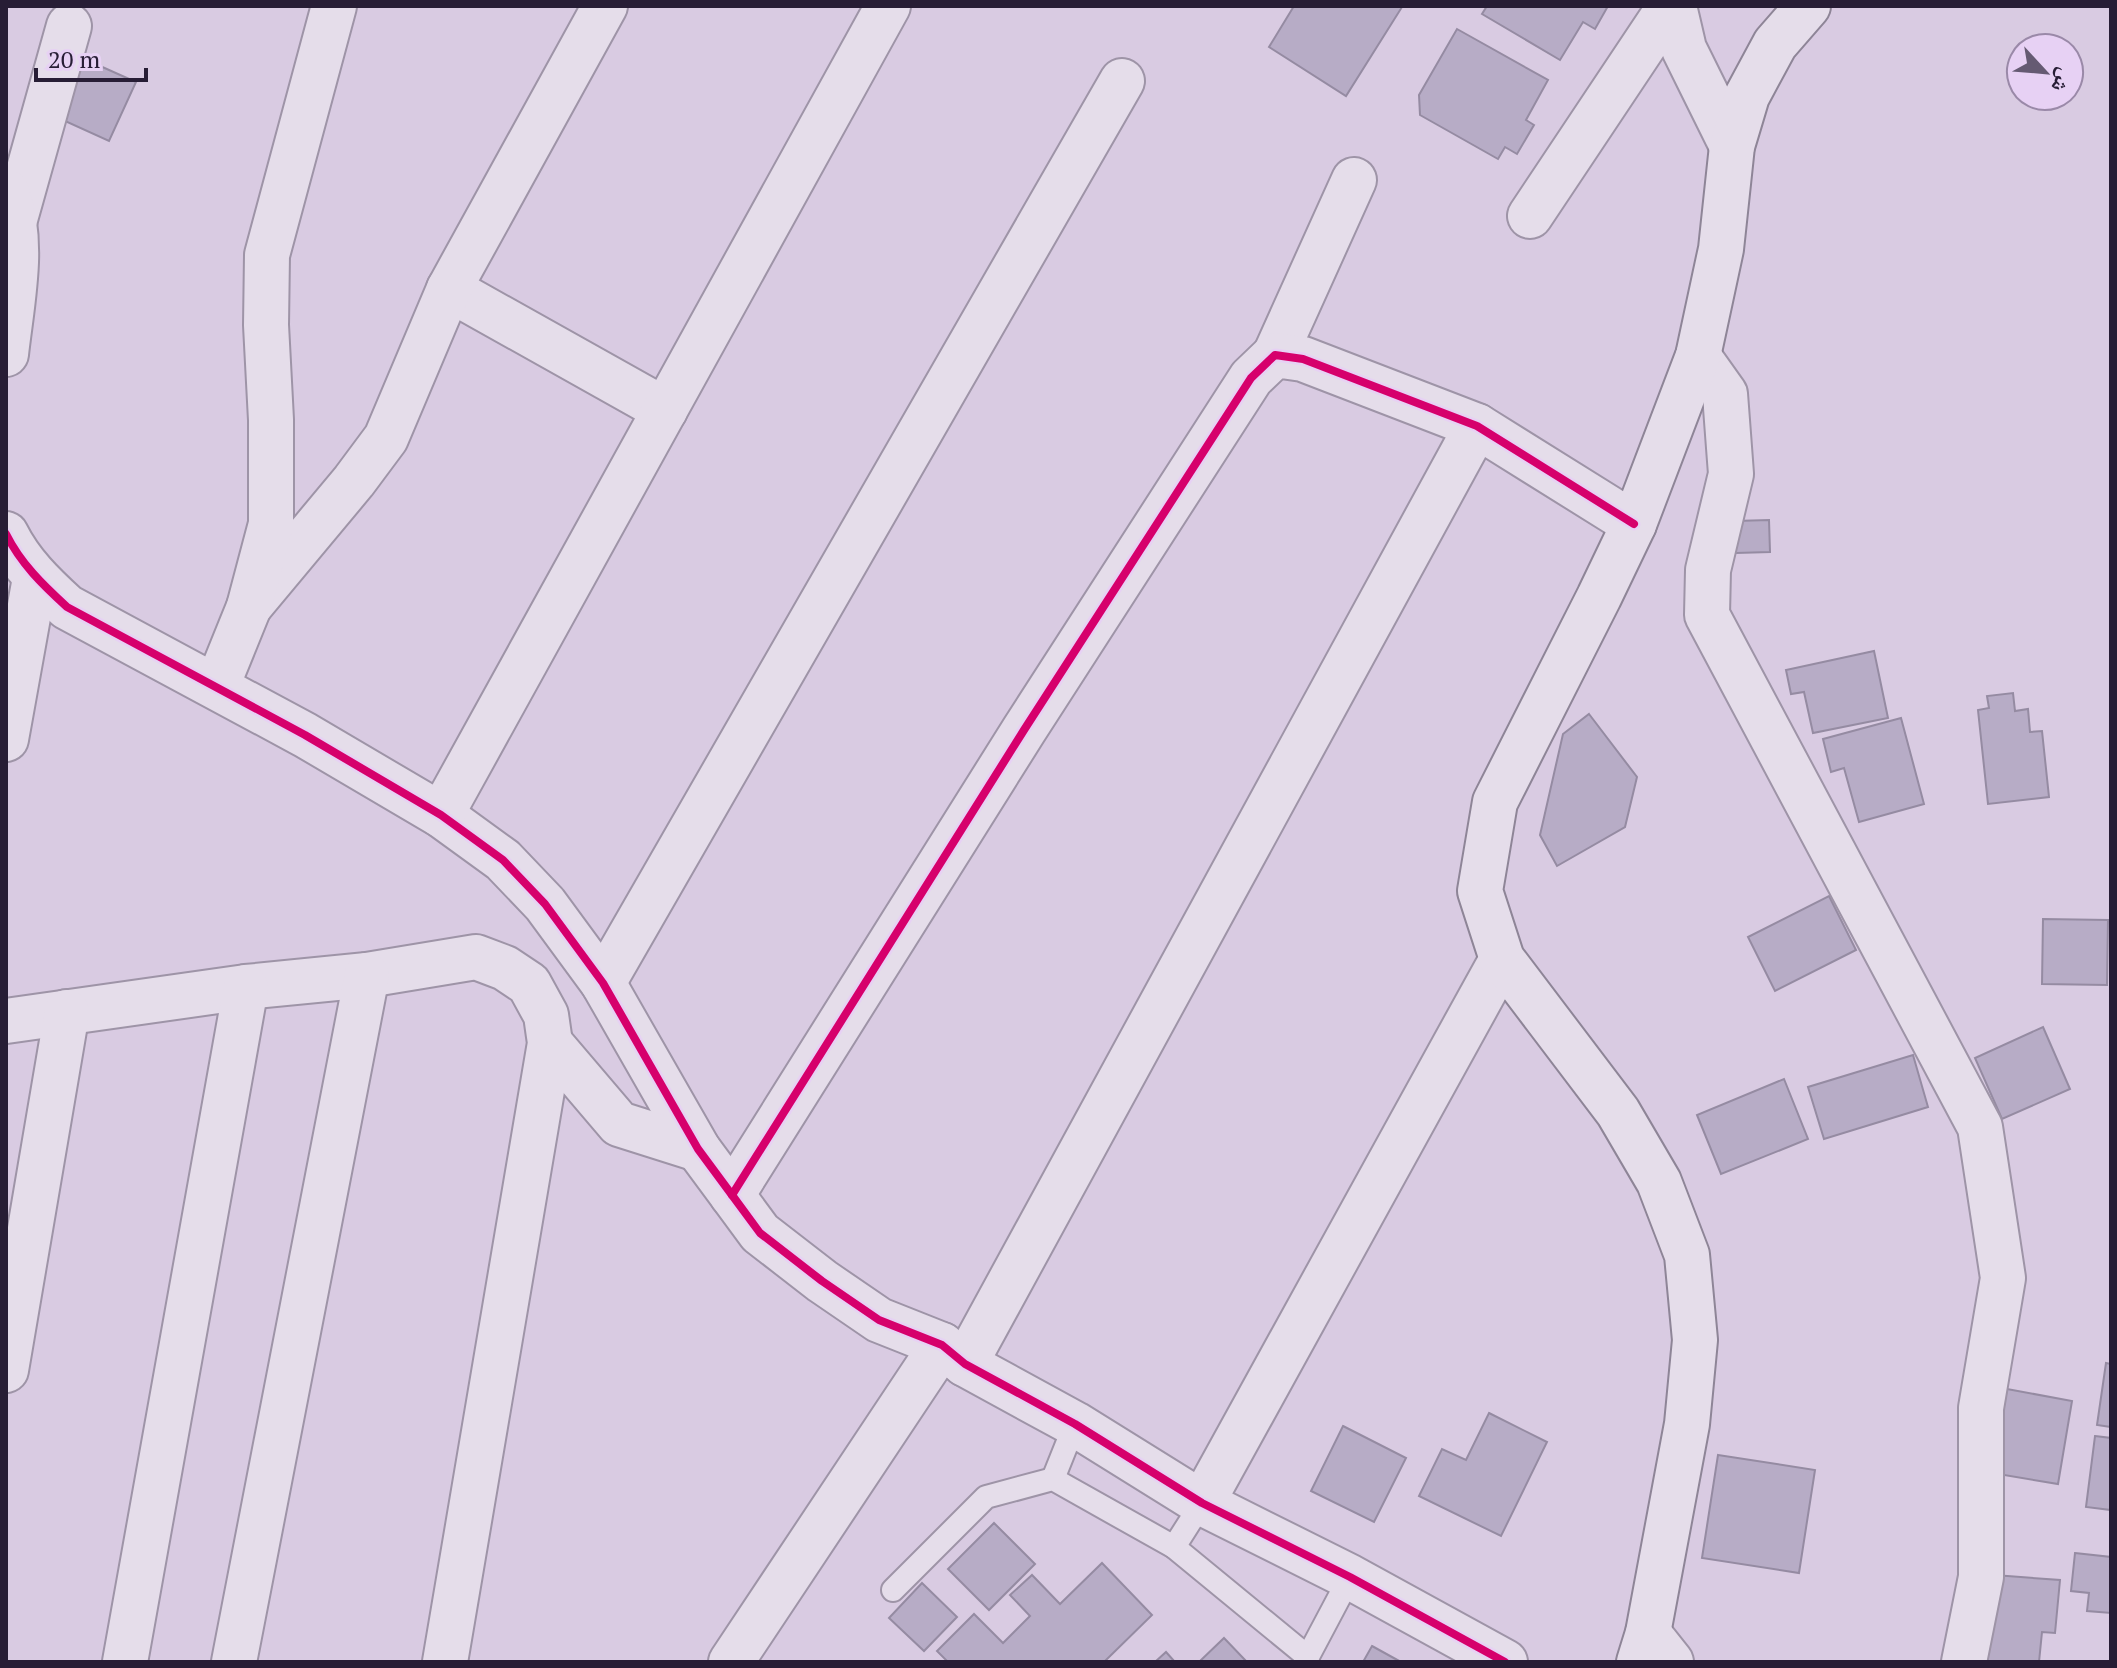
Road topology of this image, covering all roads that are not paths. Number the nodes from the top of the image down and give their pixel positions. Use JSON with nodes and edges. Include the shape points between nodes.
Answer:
{"nodes":[{"id":1,"x":334,"y":6,"type":"edge"},
{"id":2,"x":605,"y":6,"type":"edge"},
{"id":3,"x":888,"y":6,"type":"edge"},
{"id":4,"x":1672,"y":6,"type":"edge"},
{"id":5,"x":1808,"y":6,"type":"edge"},
{"id":6,"x":69,"y":26,"type":"dead end"},
{"id":7,"x":1122,"y":81,"type":"dead end"},
{"id":8,"x":1732,"y":146,"type":"junction"},
{"id":9,"x":1354,"y":180,"type":"dead end"},
{"id":10,"x":10,"y":204,"type":"edge"},
{"id":11,"x":1530,"y":216,"type":"dead end"},
{"id":12,"x":449,"y":289,"type":"junction"},
{"id":13,"x":6,"y":354,"type":"edge"},
{"id":14,"x":1275,"y":355,"type":"junction"},
{"id":15,"x":1698,"y":356,"type":"junction"},
{"id":16,"x":665,"y":410,"type":"junction"},
{"id":17,"x":1477,"y":426,"type":"junction"},
{"id":18,"x":1634,"y":524,"type":"junction"},
{"id":19,"x":6,"y":534,"type":"edge"},
{"id":20,"x":35,"y":578,"type":"junction"},
{"id":21,"x":249,"y":607,"type":"junction"},
{"id":22,"x":217,"y":686,"type":"junction"},
{"id":23,"x":6,"y":739,"type":"edge"},
{"id":24,"x":441,"y":815,"type":"junction"},
{"id":25,"x":1502,"y":959,"type":"junction"},
{"id":26,"x":367,"y":975,"type":"junction"},
{"id":27,"x":603,"y":983,"type":"junction"},
{"id":28,"x":246,"y":987,"type":"junction"},
{"id":29,"x":67,"y":1012,"type":"junction"},
{"id":30,"x":6,"y":1021,"type":"edge"},
{"id":31,"x":550,"y":1043,"type":"junction"},
{"id":32,"x":698,"y":1149,"type":"junction"},
{"id":33,"x":732,"y":1195,"type":"junction"},
{"id":34,"x":954,"y":1355,"type":"junction"},
{"id":35,"x":6,"y":1370,"type":"edge"},
{"id":36,"x":1075,"y":1424,"type":"junction"},
{"id":37,"x":1053,"y":1479,"type":"junction"},
{"id":38,"x":1202,"y":1503,"type":"junction"},
{"id":39,"x":1174,"y":1547,"type":"junction"},
{"id":40,"x":1350,"y":1577,"type":"junction"},
{"id":41,"x":893,"y":1590,"type":"dead end"},
{"id":42,"x":1653,"y":1652,"type":"edge"},
{"id":43,"x":1307,"y":1659,"type":"edge"},
{"id":44,"x":125,"y":1662,"type":"edge"},
{"id":45,"x":234,"y":1662,"type":"edge"},
{"id":46,"x":445,"y":1662,"type":"edge"},
{"id":47,"x":731,"y":1662,"type":"edge"},
{"id":48,"x":1505,"y":1662,"type":"edge"},
{"id":49,"x":1964,"y":1662,"type":"edge"}],
"edges":[{"from":1,"to":21,"type":"street","via":[[267,255],[271,524]]},
{"from":2,"to":12,"type":"street"},
{"from":3,"to":16,"type":"street"},
{"from":4,"to":8,"type":"street","via":[[1684,49]]},
{"from":4,"to":11,"type":"street"},
{"from":5,"to":8,"type":"street","via":[[1775,44],[1747,96]]},
{"from":6,"to":10,"type":"street"},
{"from":7,"to":27,"type":"street"},
{"from":8,"to":15,"type":"street","via":[[1721,249]]},
{"from":9,"to":14,"type":"street"},
{"from":10,"to":13,"type":"street","via":[[18,257]]},
{"from":12,"to":16,"type":"street"},
{"from":12,"to":21,"type":"street","via":[[386,438]]},
{"from":14,"to":17,"type":"street","via":[[1303,359]]},
{"from":14,"to":33,"type":"street","via":[[1251,378]]},
{"from":15,"to":18,"type":"street"},
{"from":15,"to":49,"type":"street","via":[[1725,394],[1731,474],[1708,570],[1707,615],[1980,1127],[2003,1278],[1981,1408],[1981,1577]]},
{"from":16,"to":24,"type":"street"},
{"from":17,"to":18,"type":"street"},
{"from":17,"to":34,"type":"street"},
{"from":18,"to":25,"type":"street","via":[[1495,802],[1480,891]]},
{"from":19,"to":20,"type":"street"},
{"from":20,"to":22,"type":"street","via":[[67,607]]},
{"from":20,"to":23,"type":"street"},
{"from":21,"to":22,"type":"street"},
{"from":22,"to":24,"type":"street"},
{"from":24,"to":27,"type":"street","via":[[503,860],[545,904]]},
{"from":25,"to":38,"type":"street"},
{"from":25,"to":42,"type":"street","via":[[1618,1112],[1659,1182],[1687,1255],[1695,1340]]},
{"from":26,"to":28,"type":"street"},
{"from":26,"to":31,"type":"street","via":[[476,957],[529,984],[546,1015]]},
{"from":26,"to":45,"type":"street"},
{"from":27,"to":32,"type":"street"},
{"from":28,"to":29,"type":"street"},
{"from":28,"to":44,"type":"street"},
{"from":29,"to":30,"type":"street"},
{"from":29,"to":35,"type":"street"},
{"from":31,"to":32,"type":"street","via":[[619,1124]]},
{"from":31,"to":46,"type":"street"},
{"from":32,"to":33,"type":"street"},
{"from":33,"to":34,"type":"street","via":[[760,1233],[822,1281],[879,1320]]},
{"from":34,"to":36,"type":"street"},
{"from":34,"to":47,"type":"street"},
{"from":36,"to":37,"type":"lane"},
{"from":36,"to":38,"type":"street"},
{"from":37,"to":39,"type":"lane"},
{"from":37,"to":41,"type":"lane","via":[[986,1497]]},
{"from":38,"to":39,"type":"lane"},
{"from":38,"to":40,"type":"street"},
{"from":39,"to":43,"type":"lane"},
{"from":40,"to":43,"type":"lane"},
{"from":40,"to":48,"type":"street"}]}
